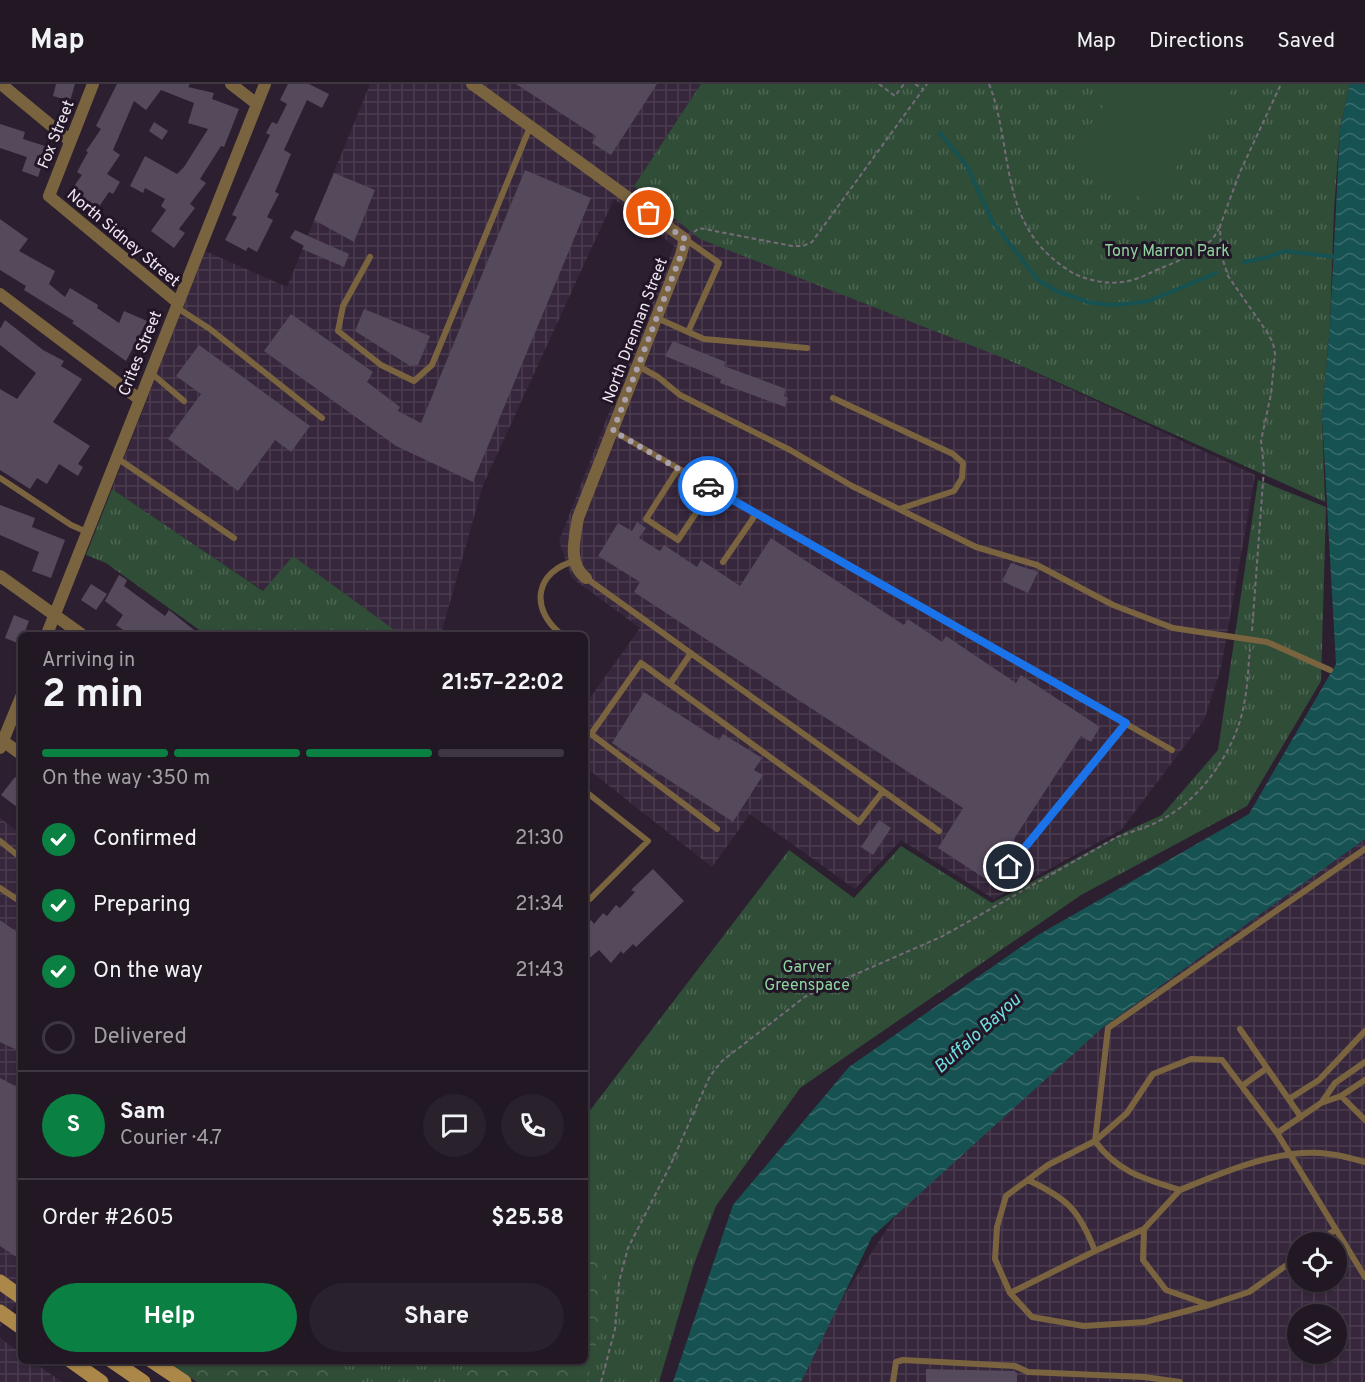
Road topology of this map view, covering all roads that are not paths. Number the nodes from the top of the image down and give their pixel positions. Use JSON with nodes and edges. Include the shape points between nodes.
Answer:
{"nodes":[{"id":1,"x":1,"y":84,"type":"edge"},
{"id":2,"x":93,"y":84,"type":"edge"},
{"id":3,"x":231,"y":84,"type":"edge"},
{"id":4,"x":265,"y":84,"type":"edge"},
{"id":5,"x":472,"y":84,"type":"edge"},
{"id":6,"x":257,"y":104,"type":"junction"},
{"id":7,"x":530,"y":127,"type":"junction"},
{"id":8,"x":70,"y":141,"type":"junction"},
{"id":9,"x":49,"y":196,"type":"joint"},
{"id":10,"x":685,"y":239,"type":"junction"},
{"id":11,"x":370,"y":257,"type":"dead end"},
{"id":12,"x":0,"y":294,"type":"edge"},
{"id":13,"x":176,"y":305,"type":"junction"},
{"id":14,"x":657,"y":318,"type":"junction"},
{"id":15,"x":688,"y":332,"type":"junction"},
{"id":16,"x":807,"y":348,"type":"dead end"},
{"id":17,"x":638,"y":366,"type":"junction"},
{"id":18,"x":149,"y":372,"type":"junction"},
{"id":19,"x":833,"y":398,"type":"dead end"},
{"id":20,"x":139,"y":399,"type":"junction"},
{"id":21,"x":184,"y":401,"type":"dead end"},
{"id":22,"x":322,"y":418,"type":"dead end"},
{"id":23,"x":613,"y":431,"type":"junction"},
{"id":24,"x":116,"y":457,"type":"junction"},
{"id":25,"x":678,"y":469,"type":"junction"},
{"id":26,"x":0,"y":478,"type":"edge"},
{"id":27,"x":712,"y":489,"type":"junction"},
{"id":28,"x":899,"y":509,"type":"junction"},
{"id":29,"x":756,"y":514,"type":"junction"},
{"id":30,"x":87,"y":532,"type":"junction"},
{"id":31,"x":234,"y":538,"type":"dead end"},
{"id":32,"x":576,"y":561,"type":"junction"},
{"id":33,"x":723,"y":562,"type":"dead end"},
{"id":34,"x":0,"y":576,"type":"edge"},
{"id":35,"x":586,"y":578,"type":"joint"},
{"id":36,"x":55,"y":615,"type":"junction"},
{"id":37,"x":48,"y":632,"type":"edge"},
{"id":38,"x":78,"y":632,"type":"edge"},
{"id":39,"x":559,"y":632,"type":"edge"},
{"id":40,"x":691,"y":653,"type":"junction"},
{"id":41,"x":1330,"y":670,"type":"dead end"},
{"id":42,"x":670,"y":684,"type":"junction"},
{"id":43,"x":18,"y":704,"type":"edge"},
{"id":44,"x":1126,"y":723,"type":"junction"},
{"id":45,"x":1,"y":743,"type":"edge"},
{"id":46,"x":1172,"y":750,"type":"dead end"},
{"id":47,"x":18,"y":752,"type":"edge"},
{"id":48,"x":883,"y":790,"type":"junction"},
{"id":49,"x":588,"y":793,"type":"edge"},
{"id":50,"x":717,"y":829,"type":"dead end"},
{"id":51,"x":939,"y":831,"type":"dead end"},
{"id":52,"x":0,"y":841,"type":"edge"},
{"id":53,"x":1365,"y":849,"type":"edge"},
{"id":54,"x":18,"y":856,"type":"edge"},
{"id":55,"x":1009,"y":867,"type":"dead end"},
{"id":56,"x":0,"y":888,"type":"edge"},
{"id":57,"x":588,"y":897,"type":"edge"},
{"id":58,"x":18,"y":900,"type":"edge"},
{"id":59,"x":1240,"y":1029,"type":"dead end"},
{"id":60,"x":1365,"y":1031,"type":"edge"},
{"id":61,"x":1365,"y":1062,"type":"edge"},
{"id":62,"x":1267,"y":1068,"type":"junction"},
{"id":63,"x":1365,"y":1080,"type":"edge"},
{"id":64,"x":1242,"y":1086,"type":"junction"},
{"id":65,"x":1341,"y":1096,"type":"junction"},
{"id":66,"x":1289,"y":1099,"type":"junction"},
{"id":67,"x":1321,"y":1102,"type":"junction"},
{"id":68,"x":1301,"y":1117,"type":"junction"},
{"id":69,"x":1365,"y":1120,"type":"edge"},
{"id":70,"x":1277,"y":1133,"type":"junction"},
{"id":71,"x":1095,"y":1141,"type":"junction"},
{"id":72,"x":1290,"y":1155,"type":"junction"},
{"id":73,"x":1365,"y":1162,"type":"edge"},
{"id":74,"x":1028,"y":1180,"type":"junction"},
{"id":75,"x":1180,"y":1190,"type":"junction"},
{"id":76,"x":1144,"y":1229,"type":"junction"},
{"id":77,"x":1335,"y":1230,"type":"junction"},
{"id":78,"x":1332,"y":1232,"type":"edge"},
{"id":79,"x":1095,"y":1251,"type":"junction"},
{"id":80,"x":1287,"y":1265,"type":"edge"},
{"id":81,"x":1365,"y":1277,"type":"edge"},
{"id":82,"x":0,"y":1282,"type":"edge"},
{"id":83,"x":18,"y":1291,"type":"edge"},
{"id":84,"x":18,"y":1293,"type":"edge"},
{"id":85,"x":1010,"y":1293,"type":"junction"},
{"id":86,"x":1209,"y":1305,"type":"junction"},
{"id":87,"x":1,"y":1313,"type":"edge"},
{"id":88,"x":18,"y":1325,"type":"edge"},
{"id":89,"x":71,"y":1364,"type":"edge"},
{"id":90,"x":74,"y":1364,"type":"edge"},
{"id":91,"x":117,"y":1364,"type":"edge"},
{"id":92,"x":157,"y":1364,"type":"edge"},
{"id":93,"x":1157,"y":1380,"type":"edge"},
{"id":94,"x":85,"y":1382,"type":"edge"},
{"id":95,"x":101,"y":1382,"type":"edge"},
{"id":96,"x":143,"y":1382,"type":"edge"},
{"id":97,"x":184,"y":1382,"type":"edge"},
{"id":98,"x":893,"y":1382,"type":"edge"},
{"id":99,"x":1180,"y":1382,"type":"edge"}],
"edges":[{"from":1,"to":8,"type":"street"},
{"from":2,"to":8,"type":"street","name":"Fox Street"},
{"from":3,"to":6,"type":"street"},
{"from":4,"to":6,"type":"street","name":"Crites Street"},
{"from":5,"to":7,"type":"street"},
{"from":6,"to":13,"type":"street","name":"Crites Street"},
{"from":7,"to":10,"type":"street"},
{"from":7,"to":11,"type":"lane","via":[[432,365],[414,381],[381,365],[338,331],[343,306]]},
{"from":8,"to":9,"type":"street","name":"Fox Street"},
{"from":9,"to":13,"type":"street","name":"North Sidney Street"},
{"from":10,"to":14,"type":"street","name":"North Drennan Street"},
{"from":10,"to":15,"type":"lane","via":[[719,263]]},
{"from":12,"to":20,"type":"street"},
{"from":13,"to":18,"type":"street","name":"Crites Street"},
{"from":13,"to":22,"type":"lane"},
{"from":14,"to":15,"type":"lane"},
{"from":14,"to":17,"type":"street","name":"North Drennan Street"},
{"from":15,"to":16,"type":"lane","via":[[704,339]]},
{"from":17,"to":23,"type":"street","name":"North Drennan Street"},
{"from":17,"to":28,"type":"lane","via":[[680,394]]},
{"from":18,"to":20,"type":"street","name":"Crites Street"},
{"from":18,"to":21,"type":"lane"},
{"from":19,"to":28,"type":"lane","via":[[953,454],[963,463],[962,478],[954,491]]},
{"from":20,"to":24,"type":"street","name":"Crites Street"},
{"from":23,"to":25,"type":"lane"},
{"from":23,"to":32,"type":"street","name":"North Drennan Street","via":[[578,518],[573,550]]},
{"from":24,"to":30,"type":"street","name":"Crites Street"},
{"from":24,"to":31,"type":"lane"},
{"from":25,"to":27,"type":"lane"},
{"from":25,"to":27,"type":"lane","via":[[646,519],[678,540]]},
{"from":26,"to":30,"type":"lane"},
{"from":27,"to":29,"type":"lane"},
{"from":28,"to":41,"type":"lane","via":[[976,547],[1057,574],[1143,617],[1173,628],[1267,642]]},
{"from":29,"to":33,"type":"lane"},
{"from":29,"to":44,"type":"lane"},
{"from":30,"to":36,"type":"street","name":"Crites Street"},
{"from":32,"to":35,"type":"street"},
{"from":32,"to":39,"type":"lane","via":[[553,570],[543,586],[540,605],[545,621]]},
{"from":34,"to":36,"type":"street"},
{"from":35,"to":40,"type":"lane"},
{"from":36,"to":37,"type":"street","name":"Crites Street"},
{"from":36,"to":38,"type":"street"},
{"from":40,"to":42,"type":"lane"},
{"from":40,"to":48,"type":"lane"},
{"from":42,"to":48,"type":"lane","via":[[859,822]]},
{"from":42,"to":50,"type":"lane","via":[[641,663],[591,734]]},
{"from":43,"to":45,"type":"street"},
{"from":44,"to":46,"type":"lane"},
{"from":44,"to":55,"type":"lane"},
{"from":45,"to":47,"type":"street"},
{"from":48,"to":51,"type":"lane"},
{"from":49,"to":57,"type":"lane","via":[[648,841]]},
{"from":52,"to":54,"type":"lane"},
{"from":53,"to":71,"type":"lane","via":[[1108,1028]]},
{"from":56,"to":58,"type":"lane"},
{"from":59,"to":62,"type":"lane"},
{"from":60,"to":66,"type":"lane","via":[[1319,1080]]},
{"from":61,"to":67,"type":"lane","via":[[1335,1083]]},
{"from":62,"to":64,"type":"lane"},
{"from":62,"to":66,"type":"lane"},
{"from":63,"to":65,"type":"lane"},
{"from":64,"to":70,"type":"lane"},
{"from":64,"to":71,"type":"lane","via":[[1222,1060],[1191,1059],[1153,1074],[1127,1113]]},
{"from":65,"to":67,"type":"lane"},
{"from":65,"to":69,"type":"lane"},
{"from":66,"to":68,"type":"lane"},
{"from":67,"to":68,"type":"lane"},
{"from":68,"to":70,"type":"lane"},
{"from":70,"to":72,"type":"lane"},
{"from":71,"to":74,"type":"lane"},
{"from":71,"to":75,"type":"lane","via":[[1108,1160],[1139,1177]]},
{"from":72,"to":73,"type":"lane","via":[[1327,1153]]},
{"from":72,"to":75,"type":"lane","via":[[1228,1170]]},
{"from":72,"to":77,"type":"lane"},
{"from":74,"to":79,"type":"lane","via":[[1058,1194],[1074,1210]]},
{"from":74,"to":85,"type":"lane","via":[[1006,1197],[997,1227],[995,1259]]},
{"from":75,"to":76,"type":"lane"},
{"from":76,"to":79,"type":"lane"},
{"from":76,"to":86,"type":"lane","via":[[1143,1260],[1166,1290]]},
{"from":77,"to":78,"type":"lane"},
{"from":77,"to":81,"type":"lane"},
{"from":79,"to":85,"type":"lane"},
{"from":80,"to":86,"type":"lane","via":[[1249,1292]]},
{"from":82,"to":83,"type":"main road"},
{"from":84,"to":87,"type":"main road"},
{"from":85,"to":86,"type":"lane","via":[[1032,1317],[1084,1326],[1145,1322]]},
{"from":87,"to":88,"type":"main road"},
{"from":89,"to":94,"type":"main road"},
{"from":90,"to":95,"type":"main road"},
{"from":91,"to":96,"type":"main road"},
{"from":92,"to":97,"type":"main road"},
{"from":93,"to":98,"type":"lane","via":[[903,1360],[893,1368]]},
{"from":93,"to":99,"type":"lane"}]}
